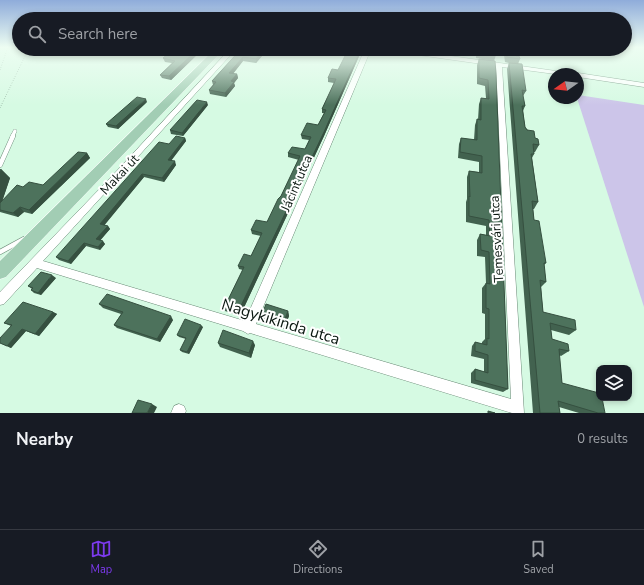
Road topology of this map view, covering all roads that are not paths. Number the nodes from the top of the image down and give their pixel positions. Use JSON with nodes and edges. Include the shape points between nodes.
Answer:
{"nodes":[{"id":1,"x":203,"y":66,"type":"edge"},
{"id":2,"x":217,"y":66,"type":"edge"},
{"id":3,"x":361,"y":66,"type":"edge"},
{"id":4,"x":499,"y":66,"type":"edge"},
{"id":5,"x":515,"y":66,"type":"edge"},
{"id":6,"x":548,"y":71,"type":"edge"},
{"id":7,"x":584,"y":77,"type":"edge"},
{"id":8,"x":644,"y":85,"type":"edge"},
{"id":9,"x":15,"y":132,"type":"dead end"},
{"id":10,"x":0,"y":165,"type":"edge"},
{"id":11,"x":51,"y":222,"type":"junction"},
{"id":12,"x":0,"y":253,"type":"edge"},
{"id":13,"x":35,"y":263,"type":"junction"},
{"id":14,"x":0,"y":272,"type":"edge"},
{"id":15,"x":1,"y":298,"type":"edge"},
{"id":16,"x":248,"y":328,"type":"junction"},
{"id":17,"x":518,"y":410,"type":"edge"}],
"edges":[{"from":1,"to":11,"type":"main road","name":"Makai út"},
{"from":2,"to":13,"type":"street","name":"Makai út"},
{"from":3,"to":16,"type":"street","name":"Jácint utca"},
{"from":4,"to":17,"type":"street","name":"Temesvári utca"},
{"from":5,"to":6,"type":"street"},
{"from":7,"to":8,"type":"street"},
{"from":9,"to":10,"type":"lane"},
{"from":11,"to":12,"type":"lane"},
{"from":11,"to":14,"type":"main road","name":"Makai út"},
{"from":13,"to":15,"type":"street","name":"Makai út"},
{"from":13,"to":16,"type":"street","name":"Nagykikinda utca"},
{"from":16,"to":17,"type":"street","name":"Nagykikinda utca"}]}
